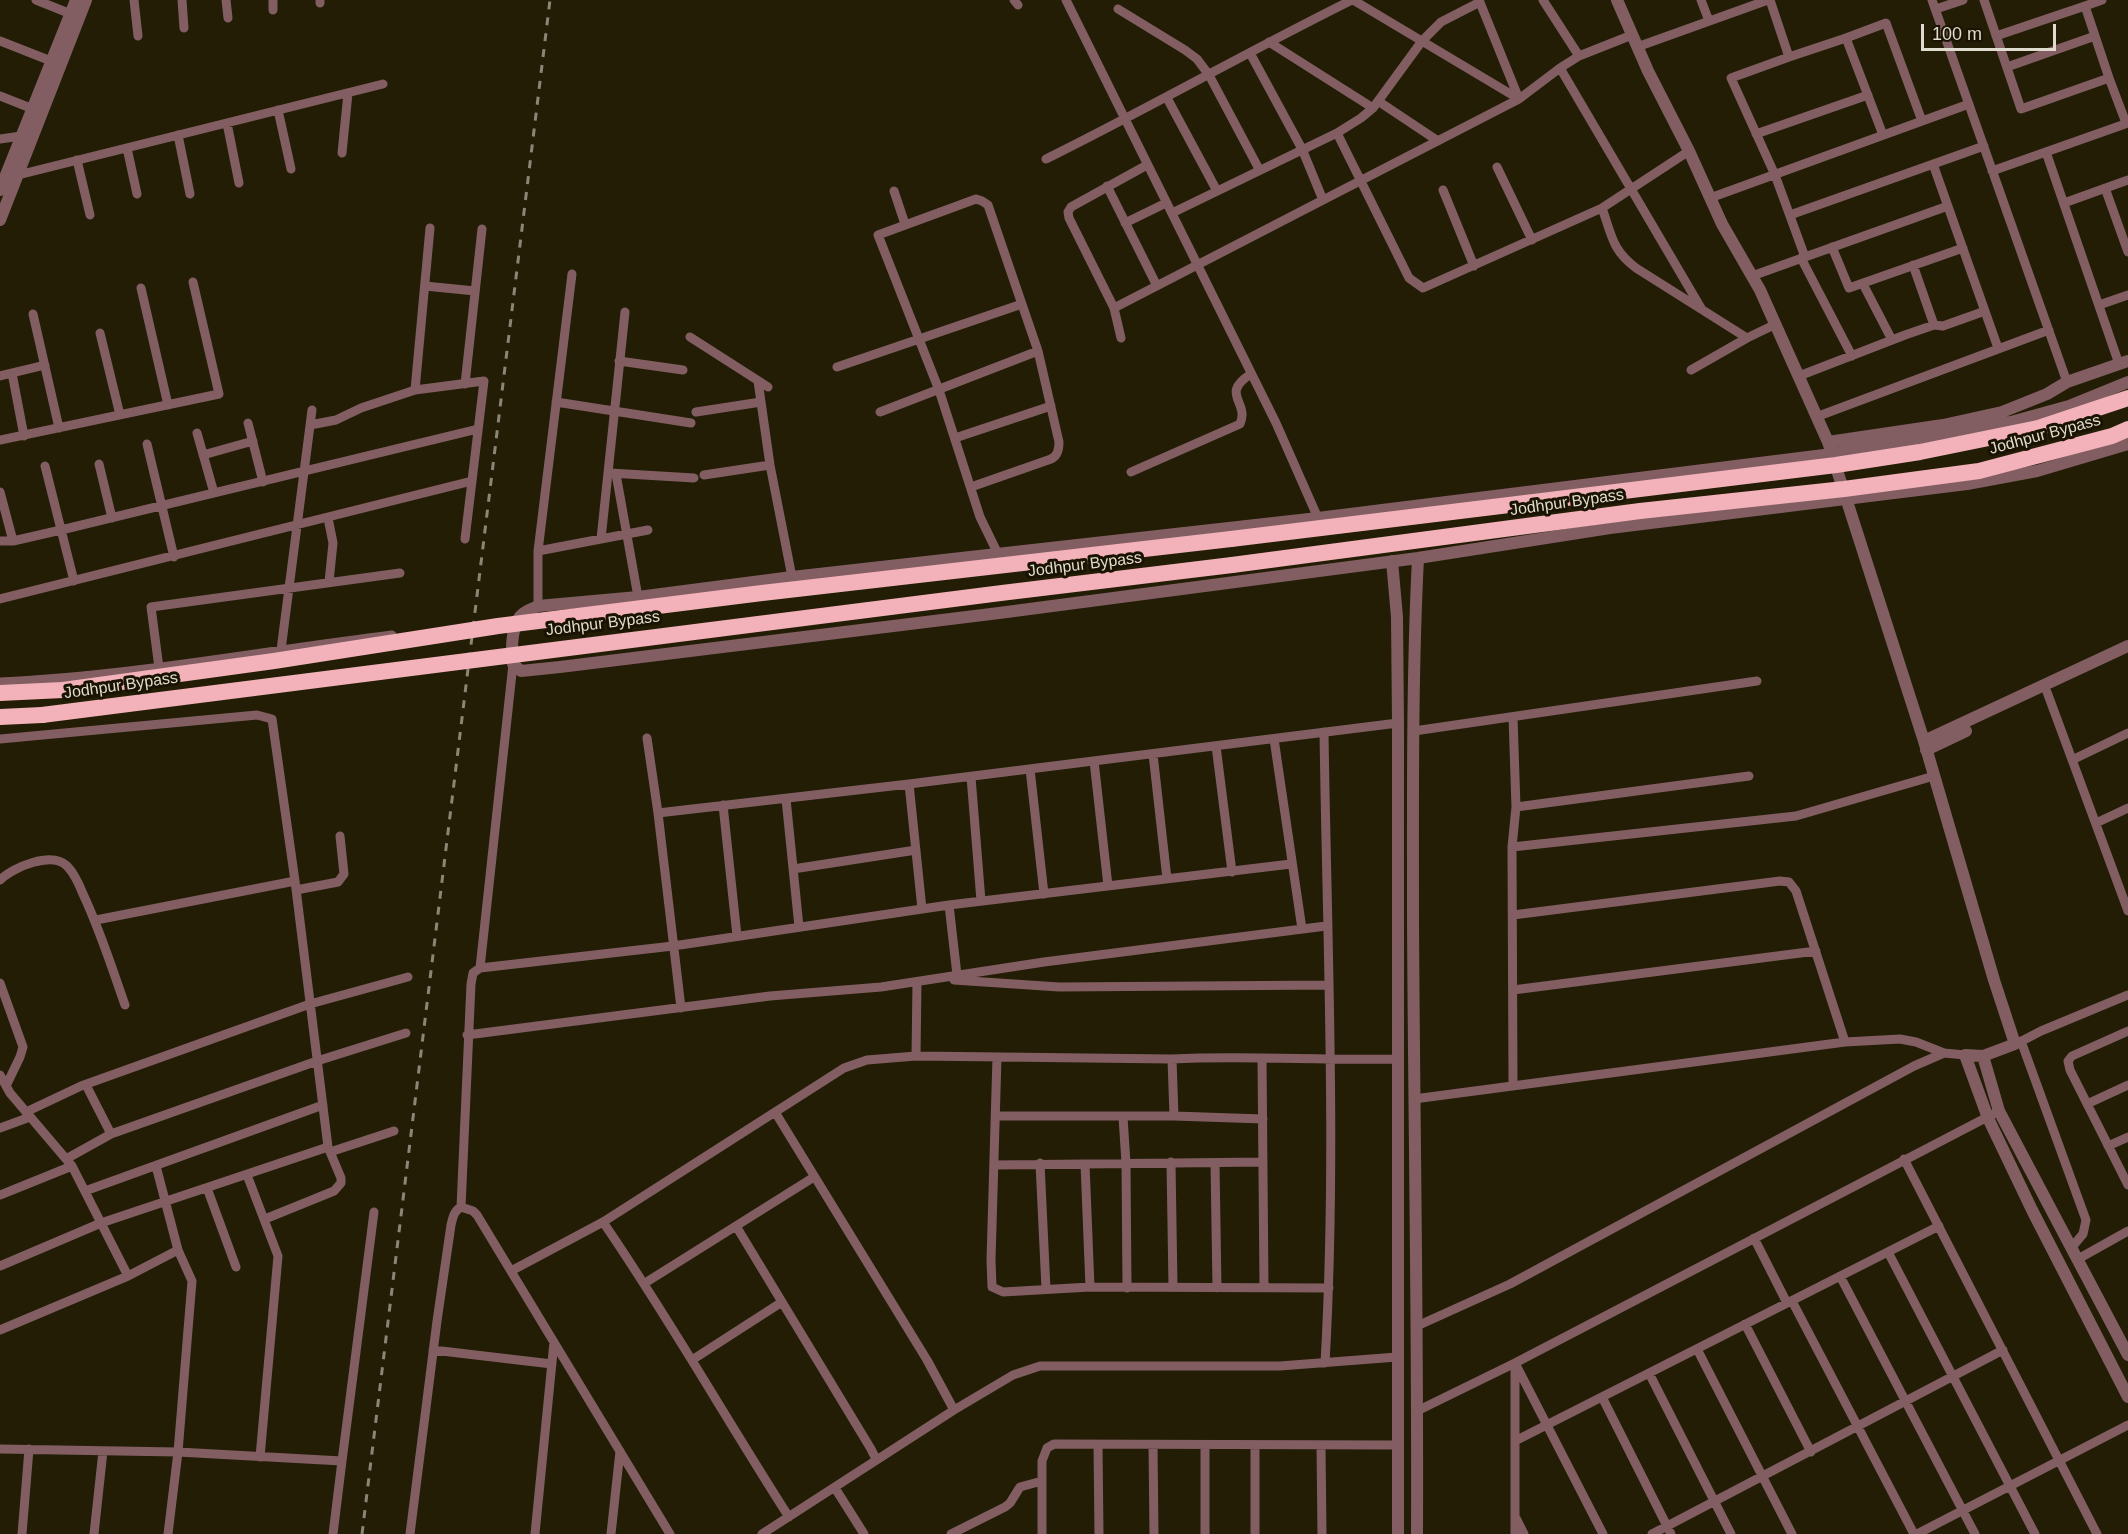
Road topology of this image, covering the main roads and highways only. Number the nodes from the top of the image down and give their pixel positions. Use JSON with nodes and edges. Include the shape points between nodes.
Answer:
{"nodes":[{"id":1,"x":2128,"y":398,"type":"edge"},
{"id":2,"x":2128,"y":429,"type":"edge"},
{"id":3,"x":0,"y":693,"type":"edge"},
{"id":4,"x":0,"y":717,"type":"edge"}],
"edges":[{"from":1,"to":3,"type":"highway","bridge":true,"via":[[2038,429],[1920,452],[1832,454],[1231,538],[498,627],[75,689]]},
{"from":2,"to":4,"type":"highway","name":"Jodhpur Bypass","bridge":true,"via":[[1979,471],[1845,494],[1640,511],[42,715]]}]}
